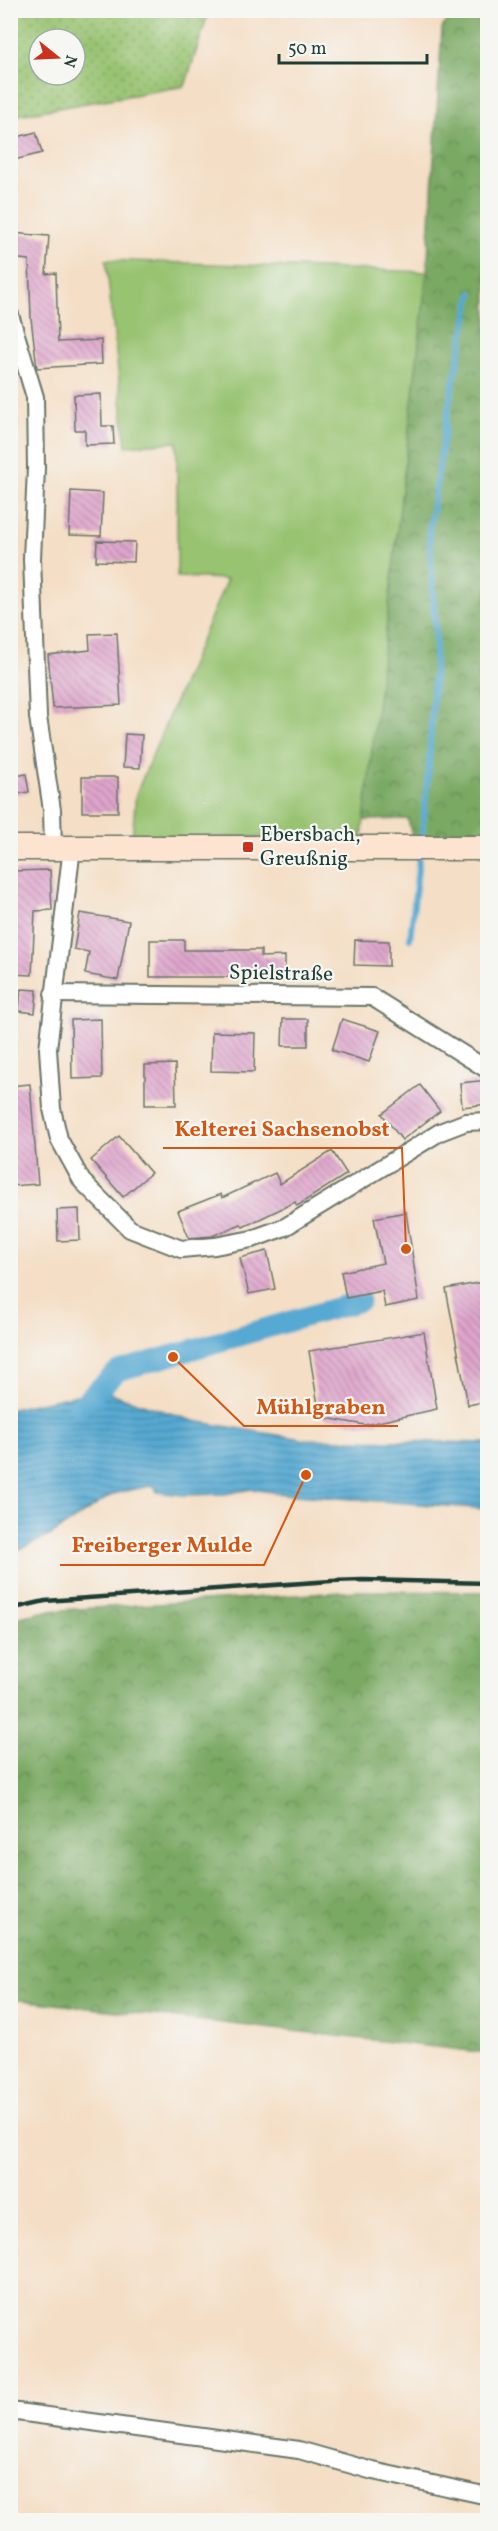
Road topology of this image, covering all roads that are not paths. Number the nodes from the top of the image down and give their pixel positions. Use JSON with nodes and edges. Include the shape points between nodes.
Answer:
{"nodes":[{"id":1,"x":10,"y":315,"type":"edge"},
{"id":2,"x":62,"y":848,"type":"junction"},
{"id":3,"x":488,"y":848,"type":"edge"},
{"id":4,"x":10,"y":849,"type":"edge"},
{"id":5,"x":53,"y":994,"type":"junction"},
{"id":6,"x":488,"y":1070,"type":"edge"},
{"id":7,"x":488,"y":1120,"type":"edge"},
{"id":8,"x":10,"y":2412,"type":"edge"},
{"id":9,"x":488,"y":2496,"type":"edge"}],
"edges":[{"from":1,"to":2,"type":"street","via":[[35,397],[32,559],[38,717]]},
{"from":2,"to":3,"type":"main road"},
{"from":2,"to":4,"type":"main road"},
{"from":2,"to":5,"type":"street"},
{"from":5,"to":6,"type":"street","name":"Spielstraße","via":[[372,997]]},
{"from":5,"to":7,"type":"street","via":[[48,1049],[52,1109],[59,1139],[82,1181],[130,1229],[181,1249],[243,1241],[285,1227],[440,1132],[466,1122]]},
{"from":8,"to":9,"type":"street","via":[[299,2450]]}]}
